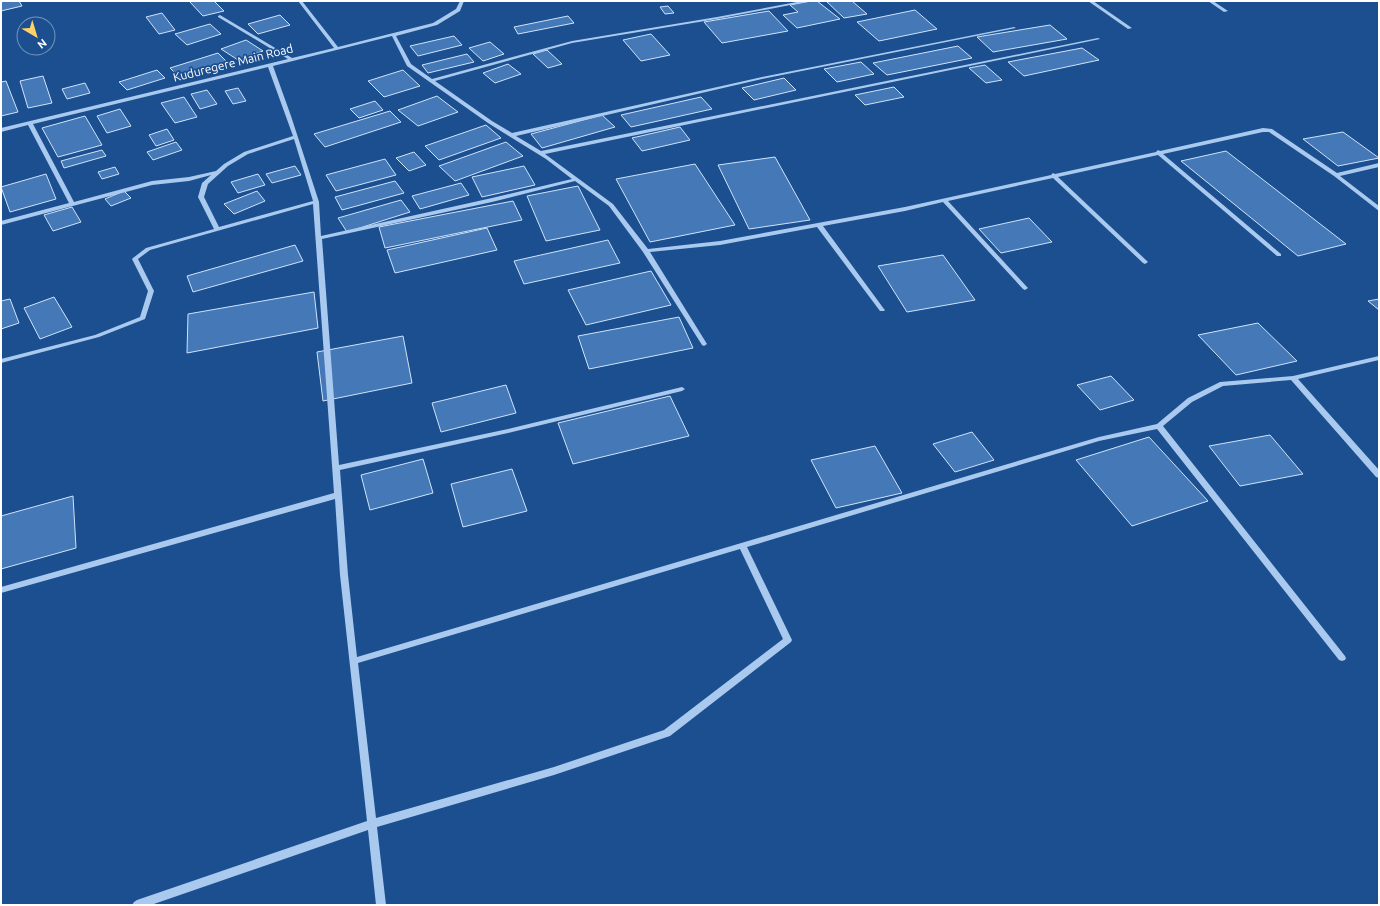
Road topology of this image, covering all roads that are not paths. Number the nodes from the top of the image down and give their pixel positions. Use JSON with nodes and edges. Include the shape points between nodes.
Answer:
{"nodes":[{"id":1,"x":300,"y":1,"type":"edge"},
{"id":2,"x":462,"y":1,"type":"edge"},
{"id":3,"x":809,"y":1,"type":"edge"},
{"id":4,"x":1090,"y":1,"type":"edge"},
{"id":5,"x":1210,"y":1,"type":"edge"},
{"id":6,"x":1226,"y":11,"type":"dead end"},
{"id":7,"x":220,"y":16,"type":"dead end"},
{"id":8,"x":1014,"y":28,"type":"dead end"},
{"id":9,"x":1130,"y":28,"type":"dead end"},
{"id":10,"x":393,"y":34,"type":"junction"},
{"id":11,"x":1098,"y":39,"type":"dead end"},
{"id":12,"x":336,"y":48,"type":"junction"},
{"id":13,"x":291,"y":59,"type":"junction"},
{"id":14,"x":270,"y":65,"type":"junction"},
{"id":15,"x":431,"y":81,"type":"junction"},
{"id":16,"x":30,"y":123,"type":"junction"},
{"id":17,"x":1,"y":130,"type":"edge"},
{"id":18,"x":512,"y":135,"type":"junction"},
{"id":19,"x":296,"y":137,"type":"junction"},
{"id":20,"x":1158,"y":152,"type":"junction"},
{"id":21,"x":540,"y":153,"type":"junction"},
{"id":22,"x":1379,"y":165,"type":"edge"},
{"id":23,"x":217,"y":172,"type":"junction"},
{"id":24,"x":1053,"y":175,"type":"junction"},
{"id":25,"x":1336,"y":175,"type":"junction"},
{"id":26,"x":577,"y":179,"type":"junction"},
{"id":27,"x":944,"y":200,"type":"junction"},
{"id":28,"x":316,"y":202,"type":"junction"},
{"id":29,"x":72,"y":204,"type":"junction"},
{"id":30,"x":1379,"y":209,"type":"edge"},
{"id":31,"x":1,"y":223,"type":"edge"},
{"id":32,"x":819,"y":225,"type":"junction"},
{"id":33,"x":218,"y":230,"type":"junction"},
{"id":34,"x":318,"y":238,"type":"junction"},
{"id":35,"x":646,"y":251,"type":"junction"},
{"id":36,"x":1279,"y":255,"type":"dead end"},
{"id":37,"x":1145,"y":262,"type":"dead end"},
{"id":38,"x":1025,"y":288,"type":"dead end"},
{"id":39,"x":882,"y":310,"type":"dead end"},
{"id":40,"x":704,"y":344,"type":"dead end"},
{"id":41,"x":1379,"y":358,"type":"edge"},
{"id":42,"x":1,"y":361,"type":"edge"},
{"id":43,"x":1293,"y":378,"type":"junction"},
{"id":44,"x":682,"y":389,"type":"dead end"},
{"id":45,"x":1159,"y":426,"type":"junction"},
{"id":46,"x":336,"y":468,"type":"junction"},
{"id":47,"x":1379,"y":475,"type":"edge"},
{"id":48,"x":338,"y":495,"type":"junction"},
{"id":49,"x":742,"y":545,"type":"junction"},
{"id":50,"x":1,"y":590,"type":"edge"},
{"id":51,"x":1342,"y":658,"type":"dead end"},
{"id":52,"x":354,"y":661,"type":"junction"},
{"id":53,"x":372,"y":824,"type":"junction"},
{"id":54,"x":137,"y":905,"type":"edge"},
{"id":55,"x":381,"y":905,"type":"edge"}],
"edges":[{"from":1,"to":12,"type":"street"},
{"from":2,"to":10,"type":"street","name":"Kuduregere Main Road","via":[[458,10],[434,24]]},
{"from":3,"to":15,"type":"street","via":[[572,42]]},
{"from":4,"to":9,"type":"street"},
{"from":5,"to":6,"type":"street"},
{"from":7,"to":13,"type":"street"},
{"from":8,"to":18,"type":"street","via":[[762,78]]},
{"from":10,"to":12,"type":"street","name":"Kuduregere Main Road"},
{"from":10,"to":15,"type":"street","via":[[409,65]]},
{"from":11,"to":21,"type":"street"},
{"from":12,"to":13,"type":"street","name":"Kuduregere Main Road"},
{"from":13,"to":14,"type":"street","name":"Kuduregere Main Road"},
{"from":14,"to":16,"type":"street","name":"Kuduregere Main Road"},
{"from":14,"to":19,"type":"street"},
{"from":15,"to":18,"type":"street"},
{"from":16,"to":17,"type":"street","name":"Kuduregere Main Road"},
{"from":16,"to":29,"type":"street"},
{"from":18,"to":21,"type":"street"},
{"from":19,"to":23,"type":"street","via":[[246,153]]},
{"from":19,"to":28,"type":"street"},
{"from":20,"to":24,"type":"street"},
{"from":20,"to":25,"type":"street","via":[[1270,130]]},
{"from":20,"to":36,"type":"street"},
{"from":21,"to":26,"type":"street"},
{"from":22,"to":25,"type":"street"},
{"from":23,"to":29,"type":"street","via":[[189,180],[152,183]]},
{"from":23,"to":33,"type":"street","via":[[205,183],[201,197]]},
{"from":24,"to":27,"type":"street"},
{"from":24,"to":37,"type":"street"},
{"from":25,"to":30,"type":"street"},
{"from":26,"to":34,"type":"street"},
{"from":26,"to":35,"type":"street","via":[[611,205]]},
{"from":27,"to":32,"type":"street"},
{"from":27,"to":38,"type":"street"},
{"from":28,"to":33,"type":"street"},
{"from":28,"to":34,"type":"street"},
{"from":29,"to":31,"type":"street"},
{"from":32,"to":35,"type":"street","via":[[720,242]]},
{"from":32,"to":39,"type":"street"},
{"from":33,"to":42,"type":"street","via":[[148,249],[135,259],[151,291],[143,318],[97,336]]},
{"from":34,"to":46,"type":"street"},
{"from":35,"to":40,"type":"street"},
{"from":41,"to":43,"type":"street"},
{"from":43,"to":45,"type":"street","via":[[1222,384],[1190,400]]},
{"from":43,"to":47,"type":"street"},
{"from":44,"to":46,"type":"street","via":[[508,431]]},
{"from":45,"to":49,"type":"street","via":[[1099,439]]},
{"from":45,"to":51,"type":"street"},
{"from":46,"to":48,"type":"street"},
{"from":48,"to":50,"type":"street"},
{"from":48,"to":52,"type":"street"},
{"from":49,"to":52,"type":"street"},
{"from":49,"to":53,"type":"street","via":[[788,640],[667,733],[554,771]]},
{"from":52,"to":53,"type":"street"},
{"from":53,"to":54,"type":"street"},
{"from":53,"to":55,"type":"street"}]}
